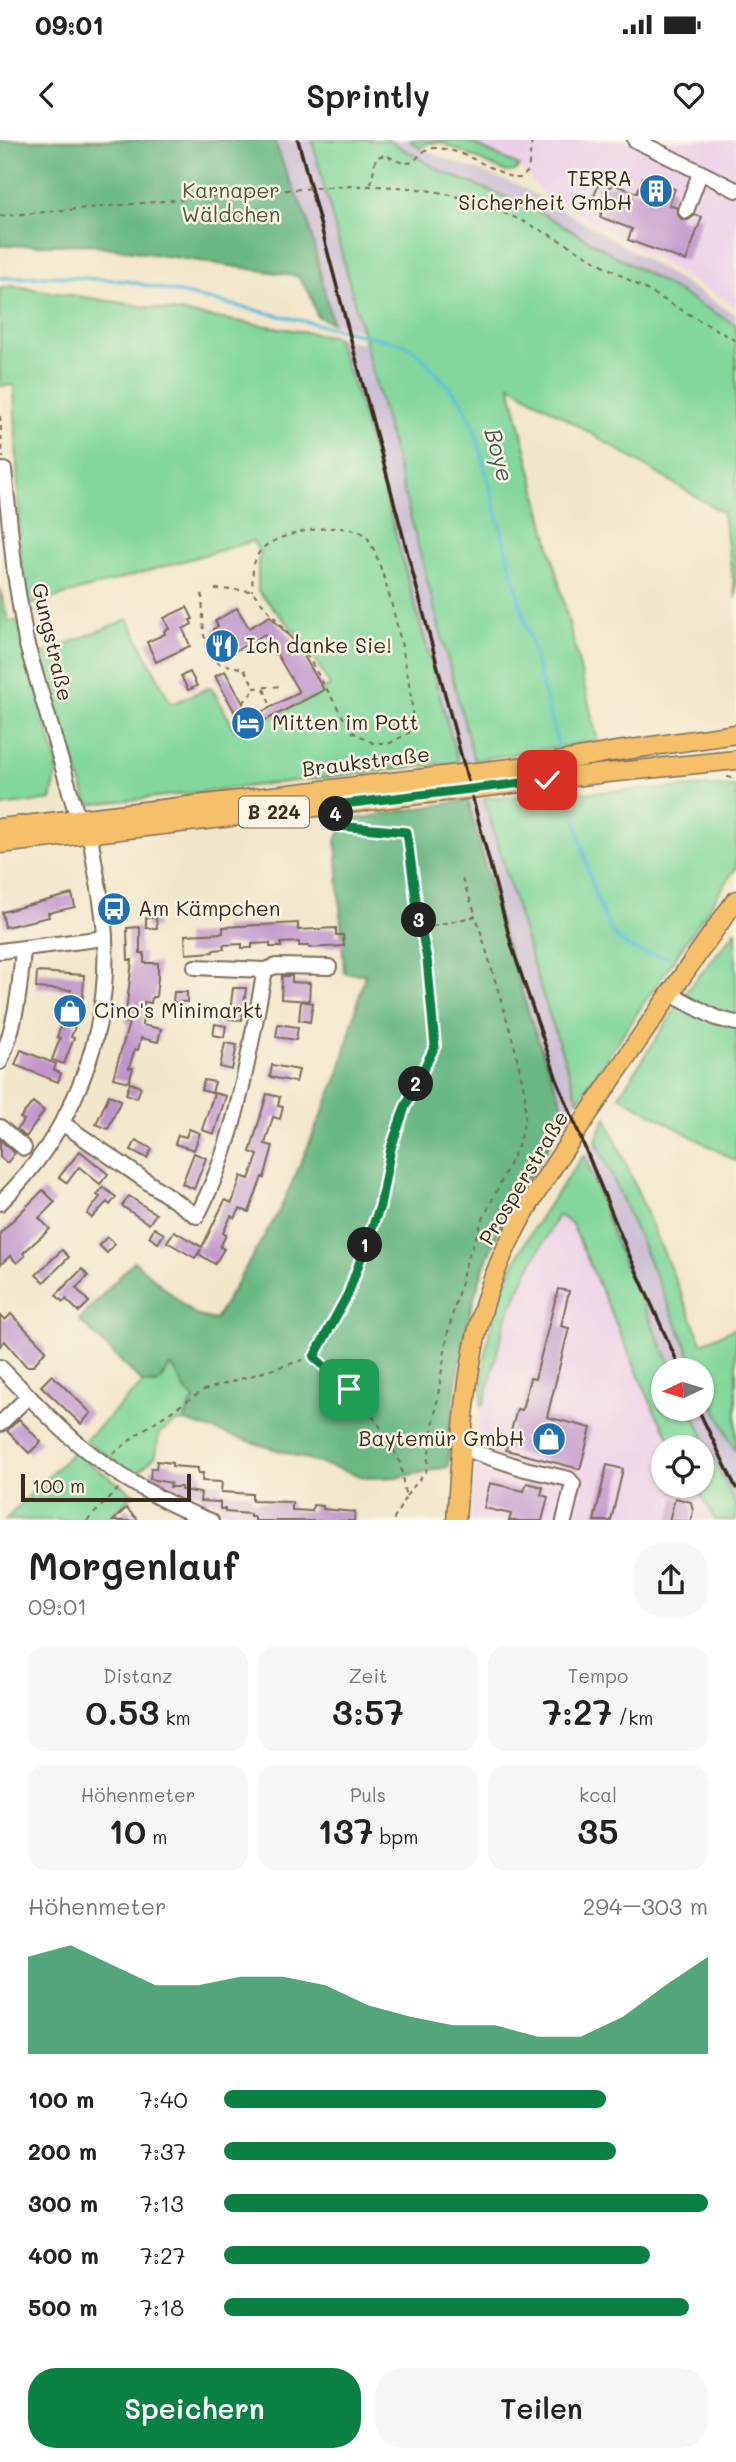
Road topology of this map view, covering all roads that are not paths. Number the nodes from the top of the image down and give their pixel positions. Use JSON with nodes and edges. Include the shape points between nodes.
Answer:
{"nodes":[{"id":1,"x":635,"y":140,"type":"edge"},
{"id":2,"x":660,"y":146,"type":"edge"},
{"id":3,"x":700,"y":173,"type":"junction"},
{"id":4,"x":736,"y":190,"type":"edge"},
{"id":5,"x":686,"y":211,"type":"dead end"},
{"id":6,"x":4,"y":470,"type":"road end"},
{"id":7,"x":736,"y":734,"type":"edge"},
{"id":8,"x":736,"y":760,"type":"edge"},
{"id":9,"x":709,"y":762,"type":"junction"},
{"id":10,"x":580,"y":767,"type":"junction"},
{"id":11,"x":736,"y":771,"type":"edge"},
{"id":12,"x":545,"y":772,"type":"junction"},
{"id":13,"x":78,"y":819,"type":"junction"},
{"id":14,"x":0,"y":828,"type":"edge"},
{"id":15,"x":90,"y":834,"type":"junction"},
{"id":16,"x":0,"y":844,"type":"edge"},
{"id":17,"x":736,"y":900,"type":"edge"},
{"id":18,"x":105,"y":938,"type":"junction"},
{"id":19,"x":23,"y":949,"type":"junction"},
{"id":20,"x":0,"y":951,"type":"edge"},
{"id":21,"x":195,"y":967,"type":"dead end"},
{"id":22,"x":329,"y":967,"type":"dead end"},
{"id":23,"x":265,"y":970,"type":"junction"},
{"id":24,"x":669,"y":993,"type":"junction"},
{"id":25,"x":736,"y":1023,"type":"edge"},
{"id":26,"x":0,"y":1062,"type":"edge"},
{"id":27,"x":62,"y":1123,"type":"junction"},
{"id":28,"x":0,"y":1127,"type":"edge"},
{"id":29,"x":24,"y":1149,"type":"dead end"},
{"id":30,"x":0,"y":1203,"type":"edge"},
{"id":31,"x":0,"y":1367,"type":"edge"},
{"id":32,"x":29,"y":1396,"type":"junction"},
{"id":33,"x":0,"y":1424,"type":"edge"},
{"id":34,"x":462,"y":1448,"type":"junction"},
{"id":35,"x":455,"y":1518,"type":"edge"},
{"id":36,"x":208,"y":1520,"type":"edge"},
{"id":37,"x":564,"y":1520,"type":"edge"}],
"edges":[{"from":1,"to":2,"type":"street"},
{"from":2,"to":3,"type":"street"},
{"from":3,"to":4,"type":"street"},
{"from":3,"to":5,"type":"street"},
{"from":6,"to":13,"type":"street","name":"Gungstraße","via":[[26,642]]},
{"from":7,"to":10,"type":"main road","name":"Braukstraße","number":"B 224"},
{"from":8,"to":9,"type":"main road","name":"Braukstraße","number":"B 224"},
{"from":9,"to":10,"type":"main road","name":"Braukstraße","number":"B 224"},
{"from":9,"to":11,"type":"main road"},
{"from":10,"to":12,"type":"main road","name":"Braukstraße","number":"B 224"},
{"from":12,"to":13,"type":"main road","name":"Braukstraße","number":"B 224"},
{"from":12,"to":15,"type":"main road","name":"Braukstraße","number":"B 224","via":[[335,805]]},
{"from":13,"to":14,"type":"main road","name":"Braukstraße","number":"B 224"},
{"from":15,"to":16,"type":"main road","name":"Braukstraße","number":"B 224"},
{"from":15,"to":18,"type":"street"},
{"from":17,"to":24,"type":"main road","name":"Prosperstraße"},
{"from":18,"to":19,"type":"street"},
{"from":18,"to":27,"type":"street","via":[[98,1028],[76,1096]]},
{"from":19,"to":20,"type":"street"},
{"from":19,"to":26,"type":"street","via":[[16,1013]]},
{"from":21,"to":23,"type":"street"},
{"from":22,"to":23,"type":"street"},
{"from":23,"to":27,"type":"street","via":[[233,1128],[197,1216]]},
{"from":24,"to":25,"type":"street","via":[[716,1018]]},
{"from":24,"to":34,"type":"main road","name":"Prosperstraße","via":[[512,1233],[478,1328]]},
{"from":27,"to":30,"type":"street","via":[[38,1161]]},
{"from":28,"to":29,"type":"street"},
{"from":31,"to":32,"type":"street"},
{"from":32,"to":33,"type":"street"},
{"from":32,"to":36,"type":"street","via":[[104,1463],[188,1513]]},
{"from":34,"to":35,"type":"main road","name":"Prosperstraße"},
{"from":34,"to":37,"type":"street","via":[[569,1479],[573,1484]]}]}
